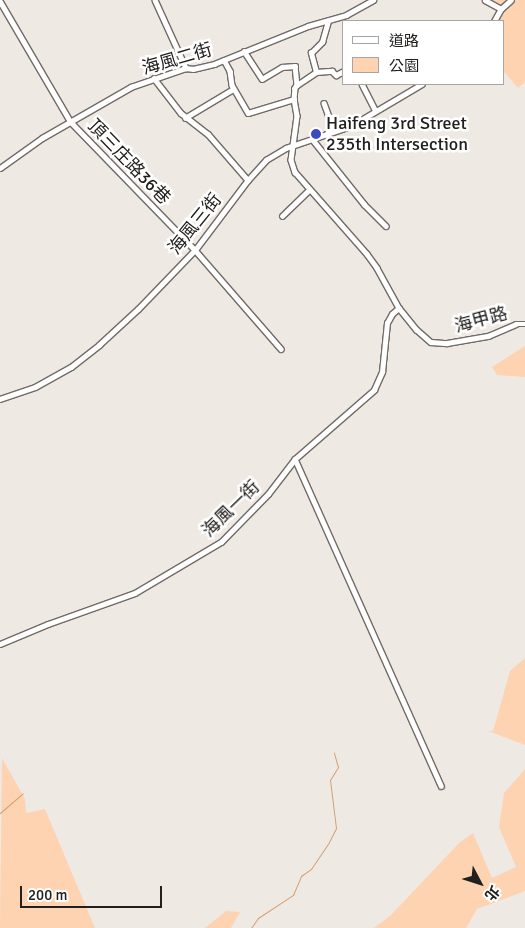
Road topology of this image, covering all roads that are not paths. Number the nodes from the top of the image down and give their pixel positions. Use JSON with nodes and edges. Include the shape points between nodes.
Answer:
{"nodes":[{"id":1,"x":155,"y":0,"type":"edge"},
{"id":2,"x":373,"y":0,"type":"edge"},
{"id":3,"x":486,"y":0,"type":"edge"},
{"id":4,"x":511,"y":0,"type":"edge"},
{"id":5,"x":0,"y":1,"type":"edge"},
{"id":6,"x":500,"y":9,"type":"junction"},
{"id":7,"x":494,"y":20,"type":"edge"},
{"id":8,"x":328,"y":21,"type":"junction"},
{"id":9,"x":244,"y":51,"type":"junction"},
{"id":10,"x":224,"y":60,"type":"junction"},
{"id":11,"x":186,"y":68,"type":"junction"},
{"id":12,"x":316,"y":72,"type":"junction"},
{"id":13,"x":342,"y":72,"type":"edge"},
{"id":14,"x":154,"y":78,"type":"junction"},
{"id":15,"x":297,"y":85,"type":"junction"},
{"id":16,"x":362,"y":85,"type":"edge"},
{"id":17,"x":420,"y":85,"type":"edge"},
{"id":18,"x":233,"y":89,"type":"junction"},
{"id":19,"x":294,"y":99,"type":"junction"},
{"id":20,"x":324,"y":103,"type":"dead end"},
{"id":21,"x":375,"y":110,"type":"junction"},
{"id":22,"x":185,"y":118,"type":"junction"},
{"id":23,"x":70,"y":121,"type":"junction"},
{"id":24,"x":327,"y":135,"type":"junction"},
{"id":25,"x":313,"y":140,"type":"junction"},
{"id":26,"x":292,"y":148,"type":"junction"},
{"id":27,"x":0,"y":168,"type":"edge"},
{"id":28,"x":248,"y":180,"type":"junction"},
{"id":29,"x":309,"y":190,"type":"junction"},
{"id":30,"x":282,"y":216,"type":"dead end"},
{"id":31,"x":386,"y":226,"type":"dead end"},
{"id":32,"x":194,"y":250,"type":"junction"},
{"id":33,"x":399,"y":308,"type":"junction"},
{"id":34,"x":525,"y":324,"type":"edge"},
{"id":35,"x":281,"y":349,"type":"dead end"},
{"id":36,"x":0,"y":400,"type":"edge"},
{"id":37,"x":295,"y":459,"type":"junction"},
{"id":38,"x":0,"y":644,"type":"edge"},
{"id":39,"x":441,"y":786,"type":"dead end"}],
"edges":[{"from":1,"to":11,"type":"street"},
{"from":2,"to":8,"type":"street","name":"海風二街"},
{"from":3,"to":6,"type":"street"},
{"from":4,"to":6,"type":"street"},
{"from":5,"to":23,"type":"street","name":"頂三庄路36巷"},
{"from":6,"to":7,"type":"street"},
{"from":8,"to":9,"type":"street","name":"海風二街"},
{"from":8,"to":12,"type":"street","via":[[322,42],[311,53]]},
{"from":9,"to":10,"type":"street","name":"海風二街"},
{"from":9,"to":15,"type":"street","via":[[262,79],[282,67],[295,66]]},
{"from":10,"to":11,"type":"street","name":"海風二街","via":[[194,70]]},
{"from":10,"to":18,"type":"street"},
{"from":11,"to":14,"type":"street","name":"海風二街"},
{"from":12,"to":13,"type":"street"},
{"from":12,"to":15,"type":"street"},
{"from":14,"to":22,"type":"street"},
{"from":14,"to":23,"type":"street","name":"海風二街"},
{"from":15,"to":19,"type":"street"},
{"from":16,"to":21,"type":"street"},
{"from":17,"to":21,"type":"street","name":"海風三街","via":[[386,107]]},
{"from":18,"to":19,"type":"street","via":[[248,113]]},
{"from":18,"to":22,"type":"street"},
{"from":19,"to":26,"type":"street","via":[[298,116]]},
{"from":20,"to":24,"type":"street","via":[[332,125]]},
{"from":21,"to":24,"type":"street","name":"海風三街","via":[[351,126]]},
{"from":22,"to":28,"type":"street","via":[[208,134]]},
{"from":23,"to":27,"type":"street","name":"海風二街"},
{"from":23,"to":32,"type":"street","name":"頂三庄路36巷"},
{"from":24,"to":25,"type":"street","name":"海風三街"},
{"from":25,"to":26,"type":"street","name":"海風三街"},
{"from":25,"to":31,"type":"street","via":[[364,204]]},
{"from":26,"to":28,"type":"street","name":"海風三街","via":[[286,148],[266,160]]},
{"from":26,"to":29,"type":"street","via":[[295,172]]},
{"from":28,"to":32,"type":"street","name":"海風三街"},
{"from":29,"to":30,"type":"street"},
{"from":29,"to":33,"type":"street","via":[[372,261]]},
{"from":32,"to":35,"type":"street","name":"頂三庄路36巷"},
{"from":32,"to":36,"type":"street","name":"海風三街","via":[[138,309],[85,356],[35,387]]},
{"from":33,"to":34,"type":"street","name":"海甲路","via":[[431,342],[447,343],[488,336],[516,324]]},
{"from":33,"to":37,"type":"street","name":"海風一街","via":[[387,324],[382,372],[374,390]]},
{"from":37,"to":38,"type":"street","name":"海風一街","via":[[268,494],[221,542],[174,572],[135,593]]},
{"from":37,"to":39,"type":"street"}]}
